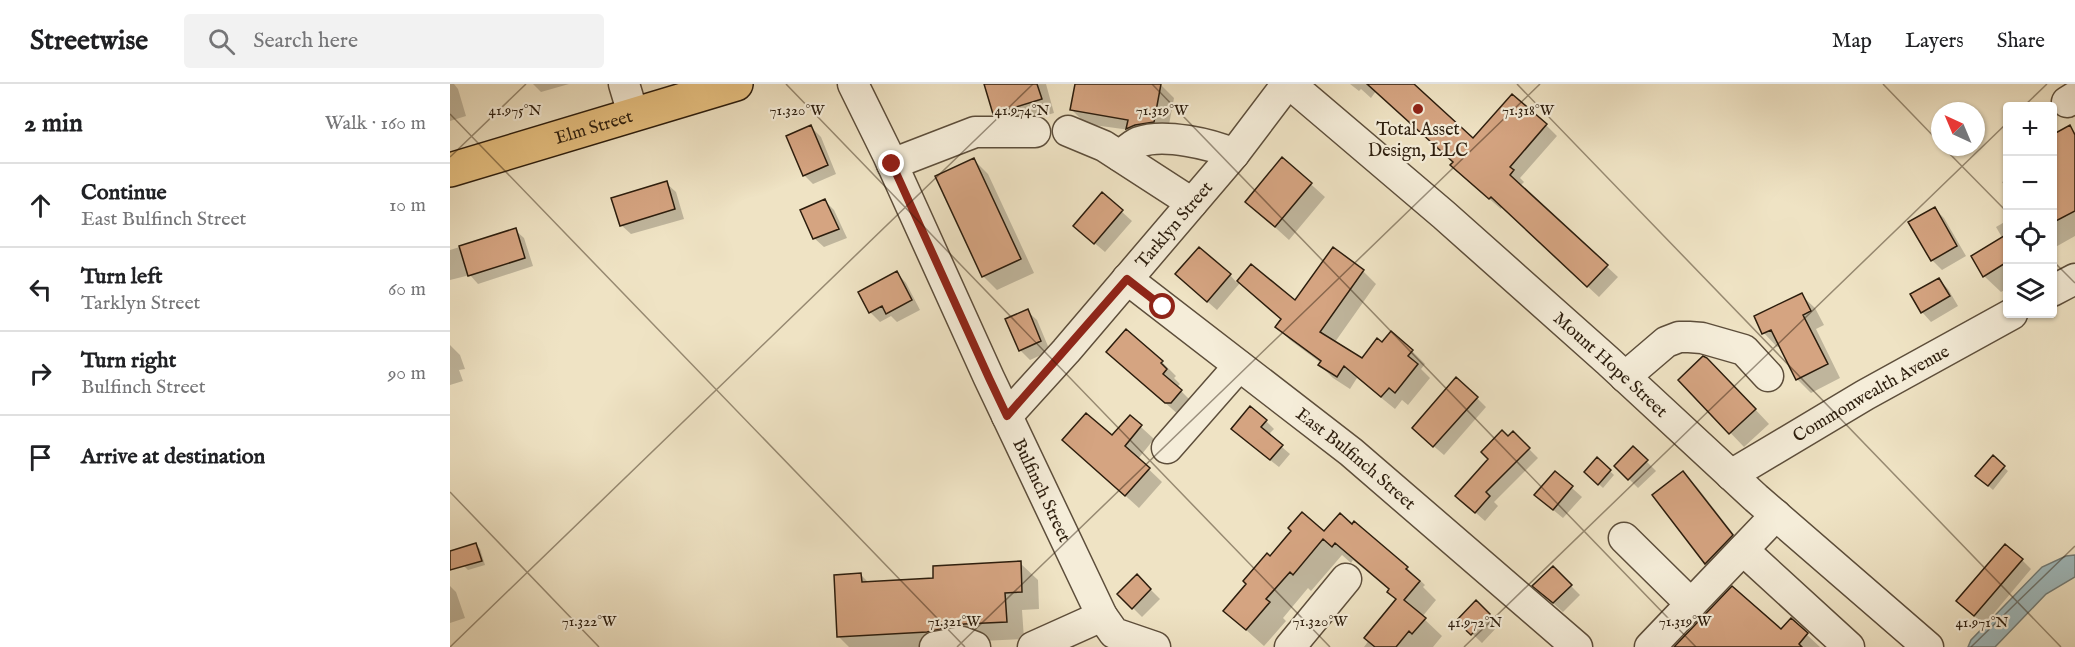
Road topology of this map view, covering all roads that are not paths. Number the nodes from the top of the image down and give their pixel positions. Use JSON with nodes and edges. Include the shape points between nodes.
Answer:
{"nodes":[{"id":1,"x":736,"y":84,"type":"edge"},
{"id":2,"x":853,"y":84,"type":"edge"},
{"id":3,"x":1288,"y":84,"type":"edge"},
{"id":4,"x":629,"y":99,"type":"edge"},
{"id":5,"x":1068,"y":131,"type":"dead end"},
{"id":6,"x":1035,"y":132,"type":"dead end"},
{"id":7,"x":1234,"y":154,"type":"junction"},
{"id":8,"x":1120,"y":156,"type":"junction"},
{"id":9,"x":892,"y":164,"type":"junction"},
{"id":10,"x":450,"y":170,"type":"edge"},
{"id":11,"x":1192,"y":203,"type":"junction"},
{"id":12,"x":1127,"y":279,"type":"junction"},
{"id":13,"x":2075,"y":279,"type":"edge"},
{"id":14,"x":2057,"y":288,"type":"edge"},
{"id":15,"x":2005,"y":318,"type":"edge"},
{"id":16,"x":1239,"y":366,"type":"junction"},
{"id":17,"x":1625,"y":376,"type":"junction"},
{"id":18,"x":1768,"y":376,"type":"dead end"},
{"id":19,"x":1007,"y":416,"type":"junction"},
{"id":20,"x":1167,"y":448,"type":"dead end"},
{"id":21,"x":1731,"y":475,"type":"junction"},
{"id":22,"x":1776,"y":515,"type":"junction"},
{"id":23,"x":1624,"y":538,"type":"dead end"},
{"id":24,"x":1743,"y":550,"type":"junction"},
{"id":25,"x":1346,"y":579,"type":"dead end"},
{"id":26,"x":1691,"y":604,"type":"junction"},
{"id":27,"x":1108,"y":624,"type":"junction"},
{"id":28,"x":1909,"y":641,"type":"edge"},
{"id":29,"x":935,"y":647,"type":"edge"},
{"id":30,"x":975,"y":647,"type":"edge"},
{"id":31,"x":1033,"y":647,"type":"edge"},
{"id":32,"x":1155,"y":647,"type":"edge"},
{"id":33,"x":1290,"y":647,"type":"edge"},
{"id":34,"x":1577,"y":647,"type":"edge"},
{"id":35,"x":1650,"y":647,"type":"edge"},
{"id":36,"x":1849,"y":647,"type":"edge"}],
"edges":[{"from":1,"to":4,"type":"main road","name":"Elm Street"},
{"from":2,"to":9,"type":"street","name":"Bulfinch Street"},
{"from":3,"to":7,"type":"street","name":"Tarklyn Street"},
{"from":3,"to":17,"type":"street","name":"Mount Hope Street","via":[[1444,215]]},
{"from":4,"to":10,"type":"main road","name":"Elm Street"},
{"from":5,"to":8,"type":"street"},
{"from":6,"to":9,"type":"street","via":[[975,132]]},
{"from":7,"to":8,"type":"street","via":[[1209,145],[1155,140],[1140,142]]},
{"from":7,"to":11,"type":"street","name":"Tarklyn Street"},
{"from":8,"to":11,"type":"street"},
{"from":9,"to":19,"type":"street","name":"Bulfinch Street"},
{"from":11,"to":12,"type":"street","name":"Tarklyn Street"},
{"from":12,"to":16,"type":"street","name":"East Bulfinch Street"},
{"from":12,"to":19,"type":"street","name":"Tarklyn Street"},
{"from":13,"to":14,"type":"street"},
{"from":15,"to":21,"type":"street","name":"Commonwealth Avenue"},
{"from":16,"to":20,"type":"street"},
{"from":16,"to":34,"type":"street","name":"East Bulfinch Street","via":[[1351,452]]},
{"from":17,"to":18,"type":"street","via":[[1666,342],[1679,337],[1702,338],[1744,350]]},
{"from":17,"to":21,"type":"street","name":"Mount Hope Street"},
{"from":19,"to":27,"type":"street","name":"Bulfinch Street"},
{"from":21,"to":22,"type":"street","name":"Mount Hope Street"},
{"from":22,"to":24,"type":"street"},
{"from":22,"to":28,"type":"street","name":"Mount Hope Street"},
{"from":23,"to":26,"type":"street"},
{"from":24,"to":26,"type":"street"},
{"from":24,"to":36,"type":"street"},
{"from":25,"to":33,"type":"street"},
{"from":26,"to":35,"type":"street"},
{"from":27,"to":31,"type":"street"},
{"from":27,"to":32,"type":"street"},
{"from":29,"to":30,"type":"street","via":[[962,642]]}]}
